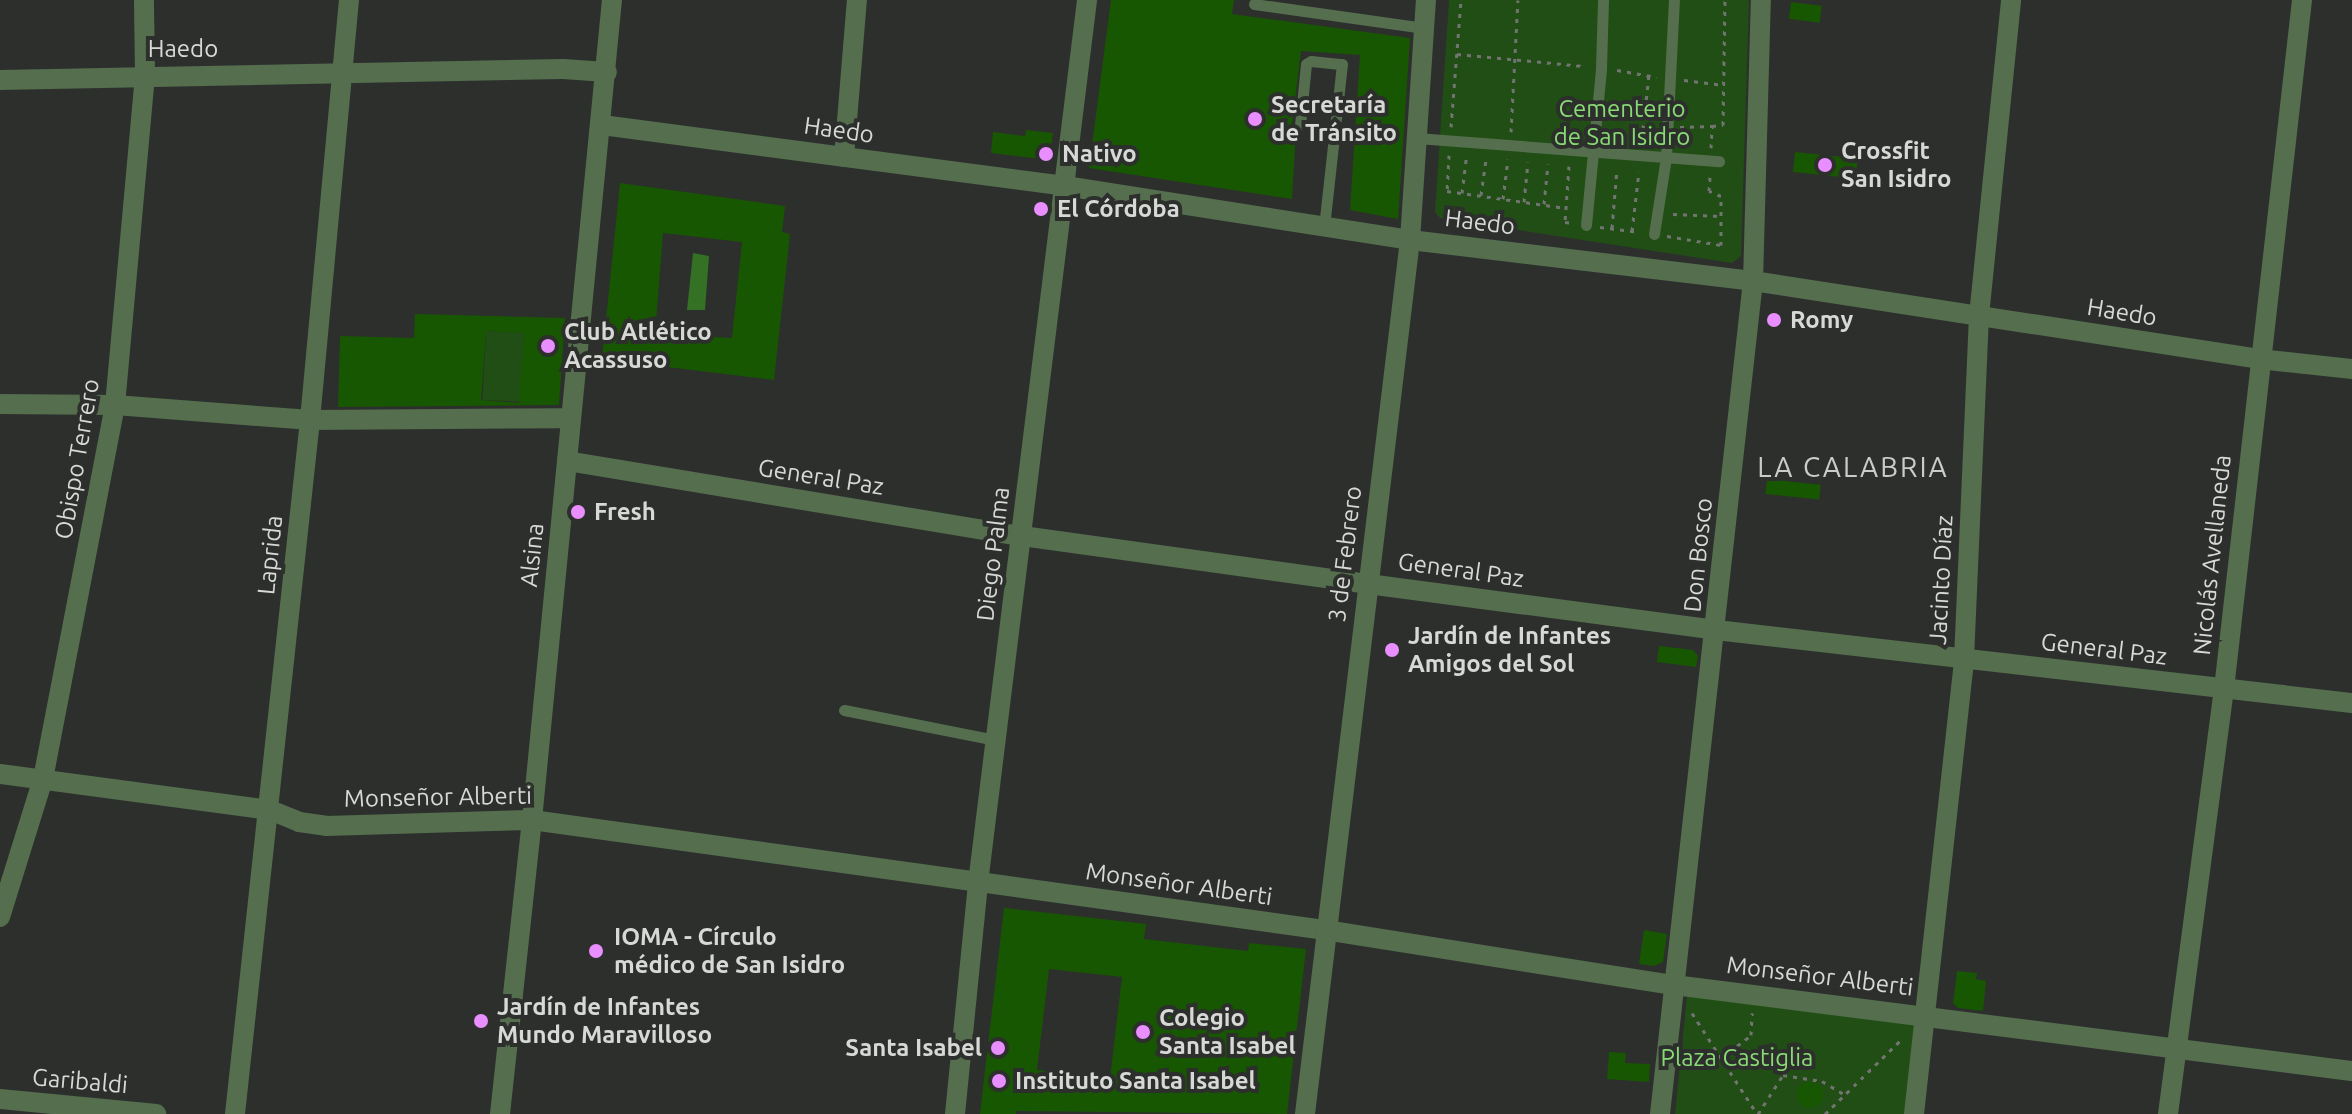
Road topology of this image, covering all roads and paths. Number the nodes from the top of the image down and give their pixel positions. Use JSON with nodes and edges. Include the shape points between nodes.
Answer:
{"nodes":[{"id":1,"x":144,"y":0,"type":"edge"},
{"id":2,"x":349,"y":0,"type":"edge"},
{"id":3,"x":612,"y":0,"type":"edge"},
{"id":4,"x":857,"y":0,"type":"edge"},
{"id":5,"x":1087,"y":0,"type":"edge"},
{"id":6,"x":1426,"y":0,"type":"edge"},
{"id":7,"x":1518,"y":0,"type":"edge"},
{"id":8,"x":1603,"y":0,"type":"edge"},
{"id":9,"x":1674,"y":0,"type":"edge"},
{"id":10,"x":1761,"y":0,"type":"edge"},
{"id":11,"x":2011,"y":0,"type":"edge"},
{"id":12,"x":2302,"y":0,"type":"edge"},
{"id":13,"x":1254,"y":4,"type":"dead end"},
{"id":14,"x":1424,"y":28,"type":"junction"},
{"id":15,"x":607,"y":72,"type":"junction"},
{"id":16,"x":342,"y":74,"type":"junction"},
{"id":17,"x":145,"y":75,"type":"junction"},
{"id":18,"x":0,"y":80,"type":"edge"},
{"id":19,"x":602,"y":125,"type":"junction"},
{"id":20,"x":1300,"y":125,"type":"dead end"},
{"id":21,"x":1712,"y":126,"type":"dead end"},
{"id":22,"x":1668,"y":127,"type":"junction"},
{"id":23,"x":1417,"y":138,"type":"junction"},
{"id":24,"x":1468,"y":142,"type":"junction"},
{"id":25,"x":1488,"y":143,"type":"junction"},
{"id":26,"x":1510,"y":145,"type":"junction"},
{"id":27,"x":1530,"y":147,"type":"junction"},
{"id":28,"x":1549,"y":148,"type":"junction"},
{"id":29,"x":1570,"y":150,"type":"junction"},
{"id":30,"x":1594,"y":151,"type":"junction"},
{"id":31,"x":1618,"y":153,"type":"junction"},
{"id":32,"x":844,"y":157,"type":"junction"},
{"id":33,"x":1666,"y":157,"type":"junction"},
{"id":34,"x":1719,"y":161,"type":"dead end"},
{"id":35,"x":1065,"y":186,"type":"junction"},
{"id":36,"x":1462,"y":193,"type":"dead end"},
{"id":37,"x":1481,"y":196,"type":"dead end"},
{"id":38,"x":1503,"y":199,"type":"dead end"},
{"id":39,"x":1524,"y":202,"type":"dead end"},
{"id":40,"x":1544,"y":205,"type":"dead end"},
{"id":41,"x":1657,"y":213,"type":"junction"},
{"id":42,"x":1721,"y":216,"type":"dead end"},
{"id":43,"x":1565,"y":222,"type":"dead end"},
{"id":44,"x":1586,"y":225,"type":"dead end"},
{"id":45,"x":1324,"y":226,"type":"junction"},
{"id":46,"x":1612,"y":228,"type":"dead end"},
{"id":47,"x":1654,"y":234,"type":"dead end"},
{"id":48,"x":1410,"y":240,"type":"junction"},
{"id":49,"x":1753,"y":281,"type":"junction"},
{"id":50,"x":1979,"y":316,"type":"junction"},
{"id":51,"x":2259,"y":359,"type":"junction"},
{"id":52,"x":2352,"y":369,"type":"edge"},
{"id":53,"x":0,"y":404,"type":"edge"},
{"id":54,"x":115,"y":405,"type":"junction"},
{"id":55,"x":570,"y":418,"type":"junction"},
{"id":56,"x":310,"y":420,"type":"junction"},
{"id":57,"x":567,"y":461,"type":"junction"},
{"id":58,"x":1022,"y":536,"type":"junction"},
{"id":59,"x":1368,"y":584,"type":"junction"},
{"id":60,"x":1716,"y":630,"type":"junction"},
{"id":61,"x":1964,"y":659,"type":"junction"},
{"id":62,"x":2224,"y":689,"type":"junction"},
{"id":63,"x":2352,"y":703,"type":"edge"},
{"id":64,"x":844,"y":710,"type":"dead end"},
{"id":65,"x":996,"y":740,"type":"junction"},
{"id":66,"x":0,"y":774,"type":"edge"},
{"id":67,"x":43,"y":779,"type":"junction"},
{"id":68,"x":270,"y":810,"type":"junction"},
{"id":69,"x":532,"y":820,"type":"junction"},
{"id":70,"x":978,"y":883,"type":"junction"},
{"id":71,"x":0,"y":917,"type":"edge"},
{"id":72,"x":1325,"y":930,"type":"junction"},
{"id":73,"x":1674,"y":985,"type":"junction"},
{"id":74,"x":1753,"y":995,"type":"junction"},
{"id":75,"x":1927,"y":1015,"type":"junction"},
{"id":76,"x":2175,"y":1049,"type":"junction"},
{"id":77,"x":1721,"y":1058,"type":"junction"},
{"id":78,"x":2352,"y":1071,"type":"edge"},
{"id":79,"x":1845,"y":1095,"type":"junction"},
{"id":80,"x":0,"y":1099,"type":"edge"},
{"id":81,"x":156,"y":1114,"type":"edge"},
{"id":82,"x":235,"y":1114,"type":"edge"},
{"id":83,"x":500,"y":1114,"type":"edge"},
{"id":84,"x":955,"y":1114,"type":"edge"},
{"id":85,"x":1305,"y":1114,"type":"edge"},
{"id":86,"x":1660,"y":1114,"type":"edge"},
{"id":87,"x":1757,"y":1114,"type":"edge"},
{"id":88,"x":1825,"y":1114,"type":"edge"},
{"id":89,"x":1914,"y":1114,"type":"edge"},
{"id":90,"x":2168,"y":1114,"type":"edge"}],
"edges":[{"from":1,"to":17,"type":"street","name":"Obispo Terrero"},
{"from":2,"to":16,"type":"street","name":"Laprida"},
{"from":3,"to":15,"type":"street","name":"Alsina"},
{"from":4,"to":32,"type":"street"},
{"from":5,"to":35,"type":"street","name":"Diego Palma"},
{"from":6,"to":14,"type":"street","name":"3 de Febrero"},
{"from":7,"to":26,"type":"path"},
{"from":8,"to":30,"type":"lane"},
{"from":9,"to":22,"type":"lane"},
{"from":10,"to":49,"type":"street","name":"Don Bosco"},
{"from":11,"to":50,"type":"street","name":"Jacinto Díaz"},
{"from":12,"to":51,"type":"street","name":"Nicolás Avellaneda"},
{"from":13,"to":14,"type":"lane"},
{"from":14,"to":23,"type":"street","name":"3 de Febrero"},
{"from":15,"to":16,"type":"street","name":"Haedo"},
{"from":15,"to":19,"type":"street","name":"Alsina"},
{"from":16,"to":17,"type":"street","name":"Haedo"},
{"from":16,"to":56,"type":"street","name":"Laprida"},
{"from":17,"to":18,"type":"street","name":"Haedo"},
{"from":17,"to":54,"type":"street","name":"Obispo Terrero"},
{"from":19,"to":32,"type":"street","name":"Haedo"},
{"from":19,"to":55,"type":"street","name":"Alsina"},
{"from":20,"to":45,"type":"lane","via":[[1306,64],[1342,64]]},
{"from":21,"to":22,"type":"path"},
{"from":22,"to":33,"type":"lane"},
{"from":23,"to":24,"type":"lane"},
{"from":23,"to":48,"type":"street","name":"3 de Febrero"},
{"from":24,"to":25,"type":"lane"},
{"from":24,"to":36,"type":"path"},
{"from":25,"to":26,"type":"lane"},
{"from":25,"to":37,"type":"path"},
{"from":26,"to":27,"type":"lane"},
{"from":26,"to":38,"type":"path"},
{"from":27,"to":28,"type":"lane"},
{"from":27,"to":39,"type":"path"},
{"from":28,"to":29,"type":"lane"},
{"from":28,"to":40,"type":"path"},
{"from":29,"to":30,"type":"lane"},
{"from":29,"to":43,"type":"path"},
{"from":30,"to":31,"type":"lane"},
{"from":30,"to":44,"type":"lane"},
{"from":31,"to":33,"type":"lane"},
{"from":31,"to":46,"type":"path"},
{"from":32,"to":35,"type":"street","name":"Haedo"},
{"from":33,"to":34,"type":"lane"},
{"from":33,"to":41,"type":"lane"},
{"from":35,"to":45,"type":"street","name":"Haedo"},
{"from":35,"to":58,"type":"street","name":"Diego Palma"},
{"from":41,"to":42,"type":"path"},
{"from":41,"to":47,"type":"lane"},
{"from":45,"to":48,"type":"street","name":"Haedo"},
{"from":48,"to":49,"type":"street","name":"Haedo"},
{"from":48,"to":59,"type":"street","name":"3 de Febrero"},
{"from":49,"to":50,"type":"street","name":"Haedo"},
{"from":49,"to":60,"type":"street","name":"Don Bosco"},
{"from":50,"to":51,"type":"street","name":"Haedo"},
{"from":50,"to":61,"type":"street","name":"Jacinto Díaz"},
{"from":51,"to":52,"type":"street","name":"Haedo"},
{"from":51,"to":62,"type":"street","name":"Nicolás Avellaneda"},
{"from":53,"to":54,"type":"street"},
{"from":54,"to":56,"type":"street"},
{"from":54,"to":67,"type":"street","name":"Obispo Terrero"},
{"from":55,"to":56,"type":"street"},
{"from":55,"to":57,"type":"street","name":"Alsina"},
{"from":56,"to":68,"type":"street","name":"Laprida"},
{"from":57,"to":58,"type":"street","name":"General Paz"},
{"from":57,"to":69,"type":"street","name":"Alsina"},
{"from":58,"to":59,"type":"street","name":"General Paz"},
{"from":58,"to":65,"type":"street","name":"Diego Palma"},
{"from":59,"to":60,"type":"street","name":"General Paz"},
{"from":59,"to":72,"type":"street","name":"3 de Febrero"},
{"from":60,"to":61,"type":"street","name":"General Paz"},
{"from":60,"to":73,"type":"street","name":"Don Bosco"},
{"from":61,"to":62,"type":"street","name":"General Paz"},
{"from":61,"to":75,"type":"street","name":"Jacinto Díaz"},
{"from":62,"to":63,"type":"street","name":"General Paz"},
{"from":62,"to":76,"type":"street","name":"Nicolás Avellaneda"},
{"from":64,"to":65,"type":"lane"},
{"from":65,"to":70,"type":"street","name":"Diego Palma"},
{"from":66,"to":67,"type":"street","name":"Monseñor Alberti"},
{"from":67,"to":68,"type":"street","name":"Monseñor Alberti"},
{"from":67,"to":71,"type":"street","name":"Obispo Terrero"},
{"from":68,"to":69,"type":"street","name":"Monseñor Alberti","via":[[326,826]]},
{"from":68,"to":82,"type":"street","name":"Laprida"},
{"from":69,"to":70,"type":"street","name":"Monseñor Alberti"},
{"from":69,"to":83,"type":"street","name":"Alsina"},
{"from":70,"to":72,"type":"street","name":"Monseñor Alberti"},
{"from":70,"to":84,"type":"street","name":"Diego Palma"},
{"from":72,"to":73,"type":"street","name":"Monseñor Alberti"},
{"from":72,"to":85,"type":"street","name":"3 de Febrero"},
{"from":73,"to":74,"type":"street","name":"Monseñor Alberti"},
{"from":73,"to":77,"type":"path"},
{"from":73,"to":86,"type":"street","name":"Don Bosco"},
{"from":74,"to":75,"type":"street","name":"Monseñor Alberti"},
{"from":74,"to":77,"type":"path","via":[[1751,1035]]},
{"from":75,"to":76,"type":"street","name":"Monseñor Alberti"},
{"from":75,"to":79,"type":"path"},
{"from":75,"to":89,"type":"street","name":"Jacinto Díaz"},
{"from":76,"to":78,"type":"street","name":"Monseñor Alberti"},
{"from":76,"to":90,"type":"street","name":"Nicolás Avellaneda"},
{"from":77,"to":87,"type":"path"},
{"from":79,"to":87,"type":"path","via":[[1822,1081],[1783,1075]]},
{"from":79,"to":88,"type":"path"},
{"from":80,"to":81,"type":"street","name":"Garibaldi"}]}
